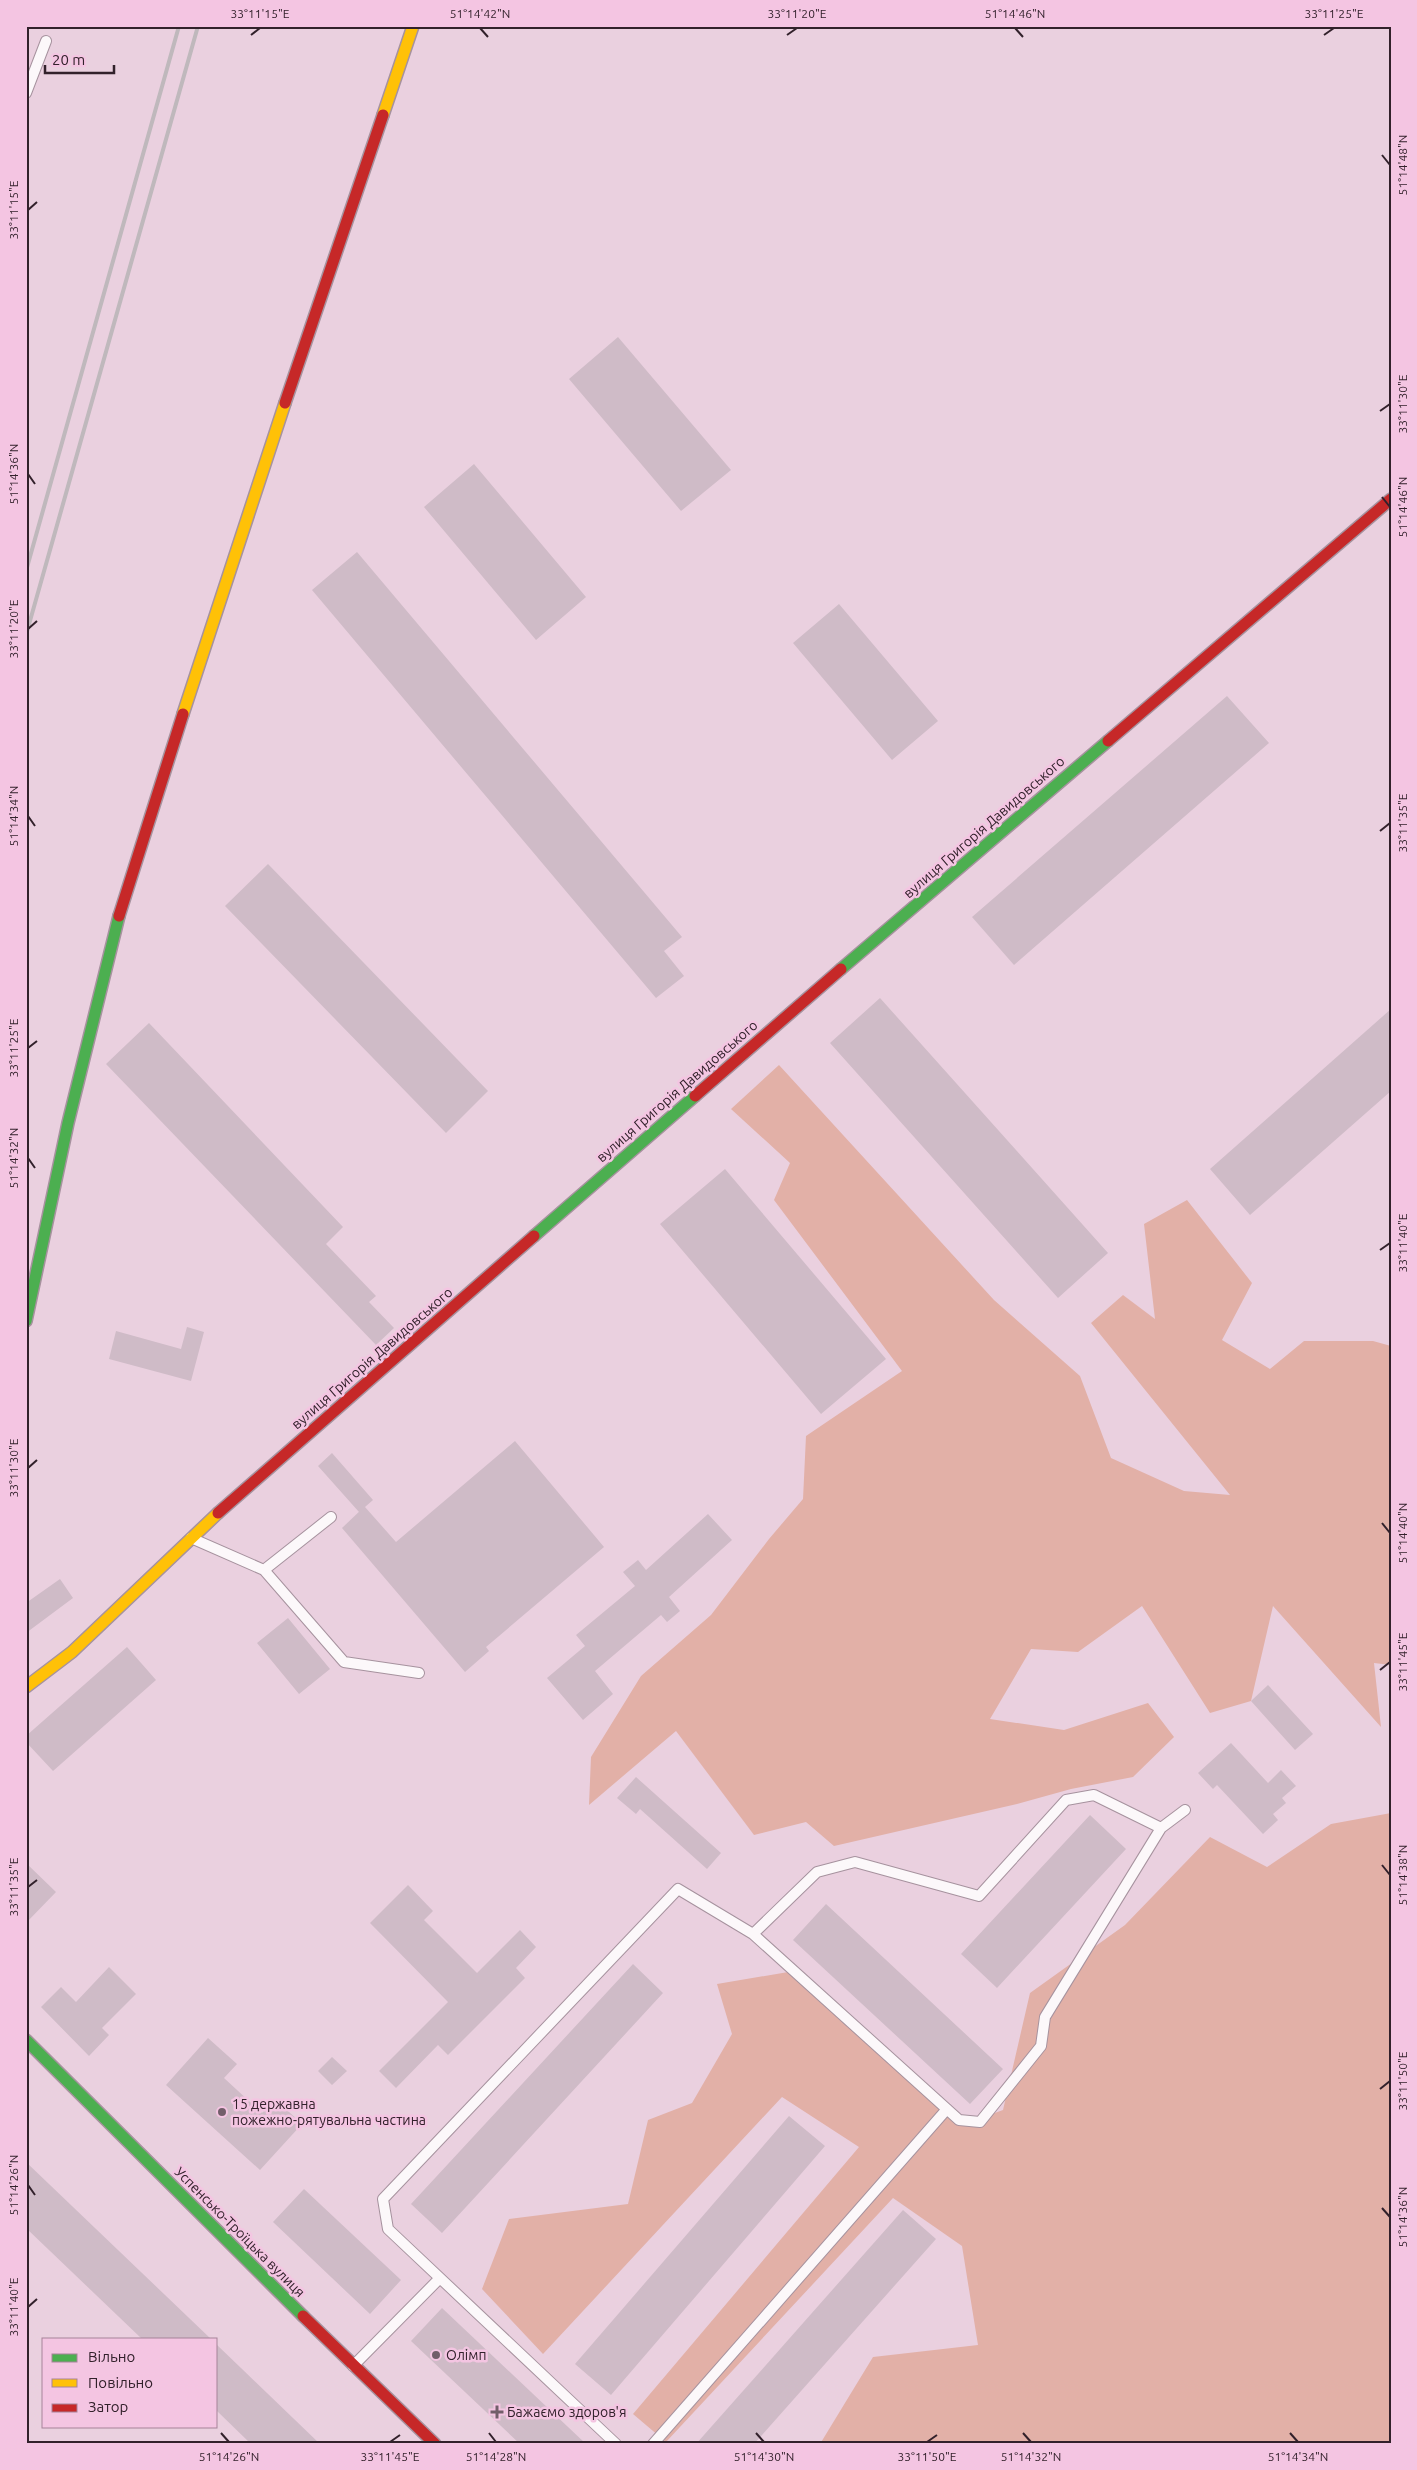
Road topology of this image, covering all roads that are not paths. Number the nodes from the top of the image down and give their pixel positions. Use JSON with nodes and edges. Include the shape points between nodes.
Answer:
{"nodes":[{"id":1,"x":413,"y":26,"type":"edge"},
{"id":2,"x":46,"y":41,"type":"dead end"},
{"id":3,"x":26,"y":93,"type":"edge"},
{"id":4,"x":1391,"y":499,"type":"edge"},
{"id":5,"x":26,"y":1321,"type":"edge"},
{"id":6,"x":330,"y":1517,"type":"dead end"},
{"id":7,"x":190,"y":1537,"type":"junction"},
{"id":8,"x":264,"y":1570,"type":"junction"},
{"id":9,"x":419,"y":1673,"type":"dead end"},
{"id":10,"x":26,"y":1687,"type":"edge"},
{"id":11,"x":1185,"y":1810,"type":"dead end"},
{"id":12,"x":1161,"y":1828,"type":"junction"},
{"id":13,"x":753,"y":1934,"type":"junction"},
{"id":14,"x":26,"y":2040,"type":"edge"},
{"id":15,"x":947,"y":2109,"type":"junction"},
{"id":16,"x":440,"y":2278,"type":"junction"},
{"id":17,"x":353,"y":2366,"type":"junction"},
{"id":18,"x":435,"y":2444,"type":"edge"},
{"id":19,"x":616,"y":2444,"type":"edge"},
{"id":20,"x":653,"y":2444,"type":"edge"}],
"edges":[{"from":1,"to":5,"type":"street","via":[[303,347],[122,903],[68,1123]]},
{"from":2,"to":3,"type":"lane"},
{"from":4,"to":7,"type":"street","name":"вулиця Григорія Давидовського","via":[[763,1036]]},
{"from":6,"to":8,"type":"lane"},
{"from":7,"to":8,"type":"lane"},
{"from":7,"to":10,"type":"street","name":"вулиця Григорія Давидовського","via":[[72,1652]]},
{"from":8,"to":9,"type":"lane","via":[[344,1662]]},
{"from":11,"to":12,"type":"lane"},
{"from":12,"to":13,"type":"lane","via":[[1094,1796],[1066,1800],[979,1896],[855,1862],[817,1872]]},
{"from":12,"to":15,"type":"lane","via":[[1044,2018],[1041,2046],[980,2122],[959,2120]]},
{"from":13,"to":15,"type":"lane"},
{"from":13,"to":16,"type":"lane","via":[[678,1889],[383,2199],[388,2229]]},
{"from":14,"to":17,"type":"street","name":"Успенсько-Троїцька вулиця"},
{"from":15,"to":20,"type":"lane"},
{"from":16,"to":17,"type":"lane"},
{"from":16,"to":19,"type":"lane"},
{"from":17,"to":18,"type":"street","name":"Успенсько-Троїцька вулиця"}]}
